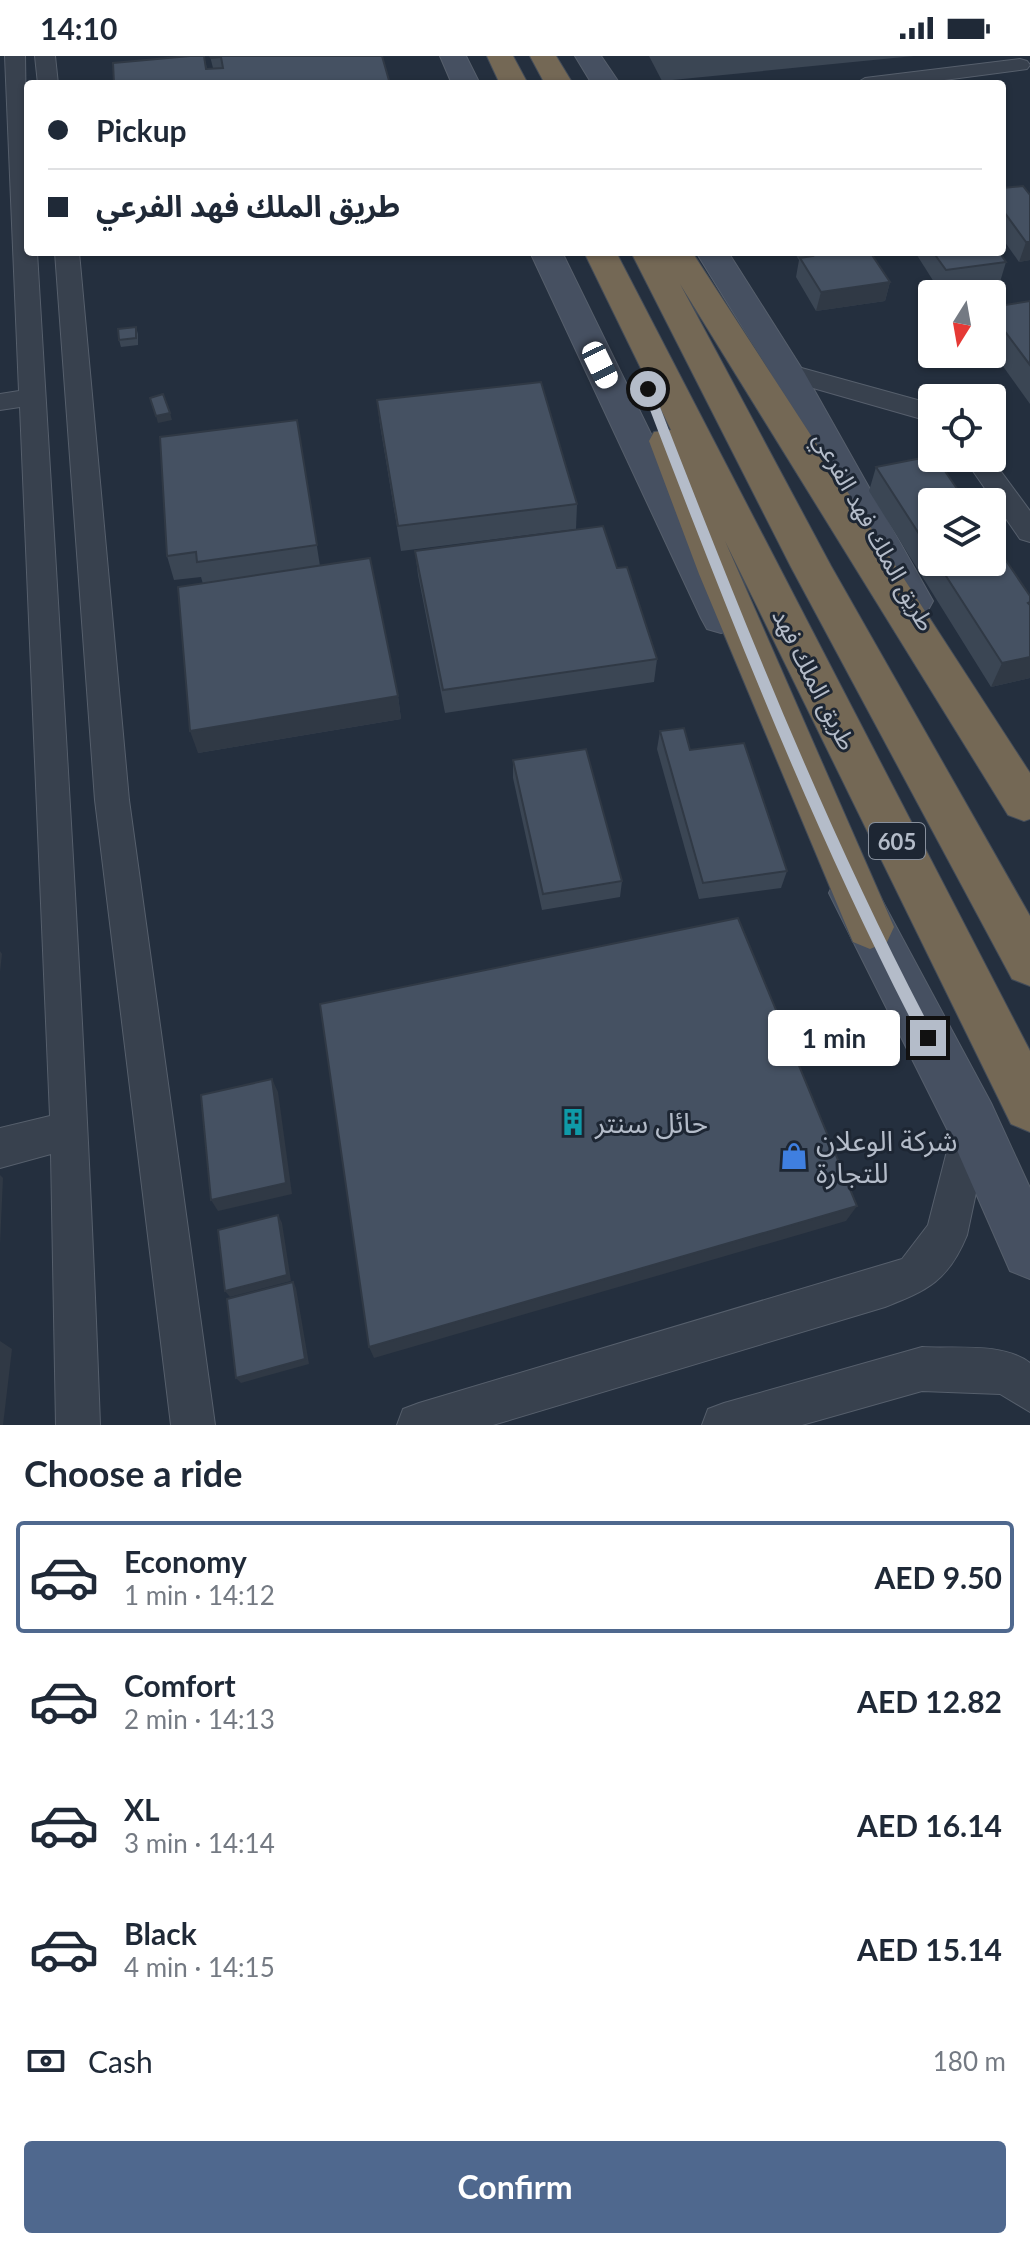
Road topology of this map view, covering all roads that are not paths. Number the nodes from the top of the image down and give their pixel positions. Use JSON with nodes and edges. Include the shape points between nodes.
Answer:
{"nodes":[{"id":1,"x":15,"y":56,"type":"edge"},
{"id":2,"x":45,"y":56,"type":"edge"},
{"id":3,"x":453,"y":56,"type":"edge"},
{"id":4,"x":500,"y":56,"type":"edge"},
{"id":5,"x":543,"y":56,"type":"edge"},
{"id":6,"x":588,"y":56,"type":"edge"},
{"id":7,"x":1009,"y":64,"type":"edge"},
{"id":8,"x":48,"y":80,"type":"edge"},
{"id":9,"x":464,"y":80,"type":"edge"},
{"id":10,"x":512,"y":80,"type":"edge"},
{"id":11,"x":557,"y":80,"type":"edge"},
{"id":12,"x":603,"y":80,"type":"edge"},
{"id":13,"x":894,"y":80,"type":"edge"},
{"id":14,"x":24,"y":181,"type":"edge"},
{"id":15,"x":27,"y":256,"type":"edge"},
{"id":16,"x":67,"y":256,"type":"edge"},
{"id":17,"x":548,"y":256,"type":"edge"},
{"id":18,"x":599,"y":256,"type":"edge"},
{"id":19,"x":599,"y":256,"type":"edge"},
{"id":20,"x":649,"y":256,"type":"edge"},
{"id":21,"x":679,"y":256,"type":"edge"},
{"id":22,"x":714,"y":256,"type":"edge"},
{"id":23,"x":787,"y":372,"type":"junction"},
{"id":24,"x":33,"y":397,"type":"junction"},
{"id":25,"x":0,"y":402,"type":"edge"},
{"id":26,"x":918,"y":409,"type":"edge"},
{"id":27,"x":987,"y":472,"type":"edge"},
{"id":28,"x":1030,"y":532,"type":"edge"},
{"id":29,"x":1027,"y":808,"type":"edge"},
{"id":30,"x":870,"y":927,"type":"junction"},
{"id":31,"x":1030,"y":963,"type":"edge"},
{"id":32,"x":1030,"y":1106,"type":"edge"},
{"id":33,"x":972,"y":1122,"type":"junction"},
{"id":34,"x":70,"y":1130,"type":"junction"},
{"id":35,"x":0,"y":1148,"type":"edge"},
{"id":36,"x":1030,"y":1251,"type":"edge"},
{"id":37,"x":1030,"y":1390,"type":"edge"},
{"id":38,"x":78,"y":1425,"type":"edge"},
{"id":39,"x":193,"y":1425,"type":"edge"},
{"id":40,"x":419,"y":1425,"type":"edge"},
{"id":41,"x":724,"y":1425,"type":"edge"}],
"edges":[{"from":1,"to":14,"type":"street"},
{"from":2,"to":8,"type":"street"},
{"from":3,"to":9,"type":"main road"},
{"from":4,"to":10,"type":"highway"},
{"from":5,"to":11,"type":"highway"},
{"from":6,"to":12,"type":"main road"},
{"from":7,"to":13,"type":"street"},
{"from":15,"to":24,"type":"street"},
{"from":16,"to":39,"type":"street","via":[[112,800]]},
{"from":17,"to":30,"type":"main road"},
{"from":18,"to":30,"type":"highway","via":[[719,574]]},
{"from":19,"to":32,"type":"highway","name":"طريق الملك فهد","number":"605"},
{"from":20,"to":31,"type":"highway","name":"طريق الملك فهد","number":"605","via":[[811,567]]},
{"from":21,"to":29,"type":"highway"},
{"from":22,"to":23,"type":"main road","name":"طريق الملك فهد الفرعي"},
{"from":23,"to":26,"type":"street"},
{"from":23,"to":29,"type":"main road","name":"طريق الملك فهد الفرعي"},
{"from":24,"to":25,"type":"street"},
{"from":24,"to":34,"type":"street"},
{"from":27,"to":28,"type":"street"},
{"from":30,"to":33,"type":"main road"},
{"from":33,"to":36,"type":"main road"},
{"from":33,"to":40,"type":"street","via":[[946,1235],[916,1274]]},
{"from":34,"to":35,"type":"street"},
{"from":34,"to":38,"type":"street"},
{"from":37,"to":41,"type":"street","via":[[1008,1373],[922,1369]]}]}
